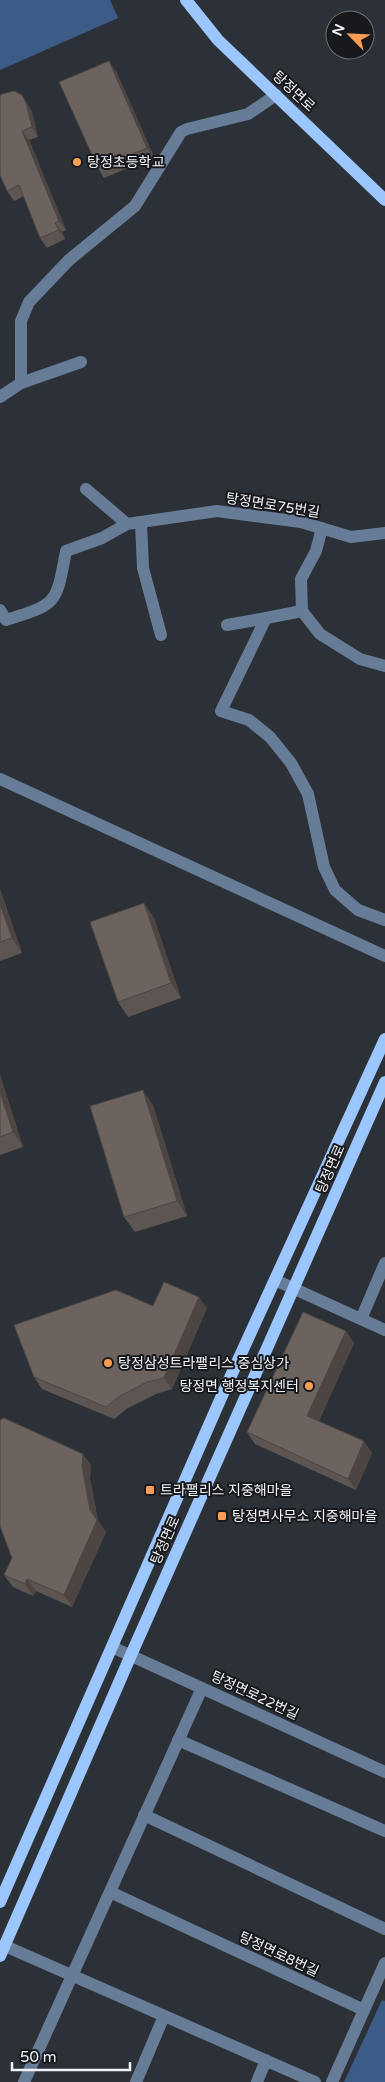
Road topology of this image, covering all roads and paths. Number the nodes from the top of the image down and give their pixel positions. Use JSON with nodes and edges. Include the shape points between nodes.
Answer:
{"nodes":[{"id":1,"x":186,"y":0,"type":"edge"},
{"id":2,"x":276,"y":95,"type":"junction"},
{"id":3,"x":385,"y":200,"type":"edge"},
{"id":4,"x":81,"y":362,"type":"dead end"},
{"id":5,"x":21,"y":383,"type":"junction"},
{"id":6,"x":0,"y":397,"type":"edge"},
{"id":7,"x":86,"y":489,"type":"dead end"},
{"id":8,"x":140,"y":523,"type":"junction"},
{"id":9,"x":127,"y":524,"type":"junction"},
{"id":10,"x":322,"y":528,"type":"junction"},
{"id":11,"x":385,"y":533,"type":"edge"},
{"id":12,"x":0,"y":610,"type":"edge"},
{"id":13,"x":302,"y":611,"type":"junction"},
{"id":14,"x":266,"y":618,"type":"junction"},
{"id":15,"x":227,"y":626,"type":"dead end"},
{"id":16,"x":161,"y":635,"type":"dead end"},
{"id":17,"x":385,"y":666,"type":"edge"},
{"id":18,"x":0,"y":779,"type":"edge"},
{"id":19,"x":385,"y":920,"type":"edge"},
{"id":20,"x":385,"y":956,"type":"edge"},
{"id":21,"x":385,"y":1039,"type":"edge"},
{"id":22,"x":385,"y":1082,"type":"edge"},
{"id":23,"x":385,"y":1263,"type":"edge"},
{"id":24,"x":275,"y":1280,"type":"junction"},
{"id":25,"x":293,"y":1288,"type":"junction"},
{"id":26,"x":361,"y":1319,"type":"junction"},
{"id":27,"x":385,"y":1330,"type":"edge"},
{"id":28,"x":112,"y":1647,"type":"junction"},
{"id":29,"x":131,"y":1655,"type":"junction"},
{"id":30,"x":202,"y":1688,"type":"junction"},
{"id":31,"x":178,"y":1740,"type":"junction"},
{"id":32,"x":385,"y":1772,"type":"edge"},
{"id":33,"x":144,"y":1815,"type":"junction"},
{"id":34,"x":385,"y":1831,"type":"edge"},
{"id":35,"x":110,"y":1892,"type":"junction"},
{"id":36,"x":0,"y":1902,"type":"edge"},
{"id":37,"x":385,"y":1929,"type":"edge"},
{"id":38,"x":2,"y":1951,"type":"edge"},
{"id":39,"x":385,"y":1963,"type":"edge"},
{"id":40,"x":72,"y":1976,"type":"junction"},
{"id":41,"x":364,"y":2010,"type":"junction"},
{"id":42,"x":164,"y":2016,"type":"junction"},
{"id":43,"x":266,"y":2060,"type":"junction"},
{"id":44,"x":24,"y":2082,"type":"edge"},
{"id":45,"x":136,"y":2082,"type":"edge"},
{"id":46,"x":256,"y":2082,"type":"edge"},
{"id":47,"x":315,"y":2082,"type":"edge"},
{"id":48,"x":332,"y":2082,"type":"edge"}],
"edges":[{"from":1,"to":2,"type":"main road","name":"탕정면로","via":[[218,40]]},
{"from":2,"to":3,"type":"main road","name":"탕정면로"},
{"from":2,"to":5,"type":"street","via":[[248,114],[181,132],[135,206],[69,260],[29,302],[21,321]]},
{"from":4,"to":5,"type":"street"},
{"from":5,"to":6,"type":"street"},
{"from":7,"to":9,"type":"street"},
{"from":8,"to":9,"type":"street","name":"탕정면로75번길"},
{"from":8,"to":10,"type":"street","name":"탕정면로75번길","via":[[217,511],[301,522]]},
{"from":8,"to":16,"type":"street","via":[[143,568]]},
{"from":9,"to":12,"type":"street","name":"탕정면로75번길","via":[[102,538],[66,551],[59,589],[52,601],[39,610],[6,620]]},
{"from":10,"to":11,"type":"street","name":"탕정면로75번길","via":[[350,536]]},
{"from":10,"to":13,"type":"street","via":[[316,551],[302,579]]},
{"from":13,"to":14,"type":"street"},
{"from":13,"to":17,"type":"street","via":[[320,634],[360,659]]},
{"from":14,"to":15,"type":"street"},
{"from":14,"to":19,"type":"street","via":[[221,712],[249,720],[270,737],[308,794],[324,867],[335,890],[358,910]]},
{"from":18,"to":20,"type":"street"},
{"from":21,"to":24,"type":"main road","name":"탕정면로"},
{"from":22,"to":25,"type":"main road","name":"탕정면로"},
{"from":23,"to":26,"type":"street"},
{"from":24,"to":25,"type":"street"},
{"from":24,"to":28,"type":"main road","name":"탕정면로"},
{"from":25,"to":26,"type":"street"},
{"from":25,"to":29,"type":"main road","name":"탕정면로"},
{"from":26,"to":27,"type":"street"},
{"from":28,"to":29,"type":"street","name":"탕정면로22번길"},
{"from":28,"to":36,"type":"main road","name":"탕정면로"},
{"from":29,"to":30,"type":"street","name":"탕정면로22번길"},
{"from":29,"to":38,"type":"main road","name":"탕정면로"},
{"from":30,"to":31,"type":"street"},
{"from":30,"to":32,"type":"street","name":"탕정면로22번길"},
{"from":31,"to":33,"type":"street"},
{"from":31,"to":34,"type":"street"},
{"from":33,"to":35,"type":"street"},
{"from":33,"to":37,"type":"street"},
{"from":35,"to":40,"type":"street"},
{"from":35,"to":41,"type":"street","name":"탕정면로8번길"},
{"from":38,"to":40,"type":"street"},
{"from":39,"to":41,"type":"street"},
{"from":40,"to":42,"type":"street"},
{"from":40,"to":44,"type":"street"},
{"from":41,"to":48,"type":"street"},
{"from":42,"to":43,"type":"street"},
{"from":42,"to":45,"type":"street"},
{"from":43,"to":46,"type":"street"},
{"from":43,"to":47,"type":"street"}]}
